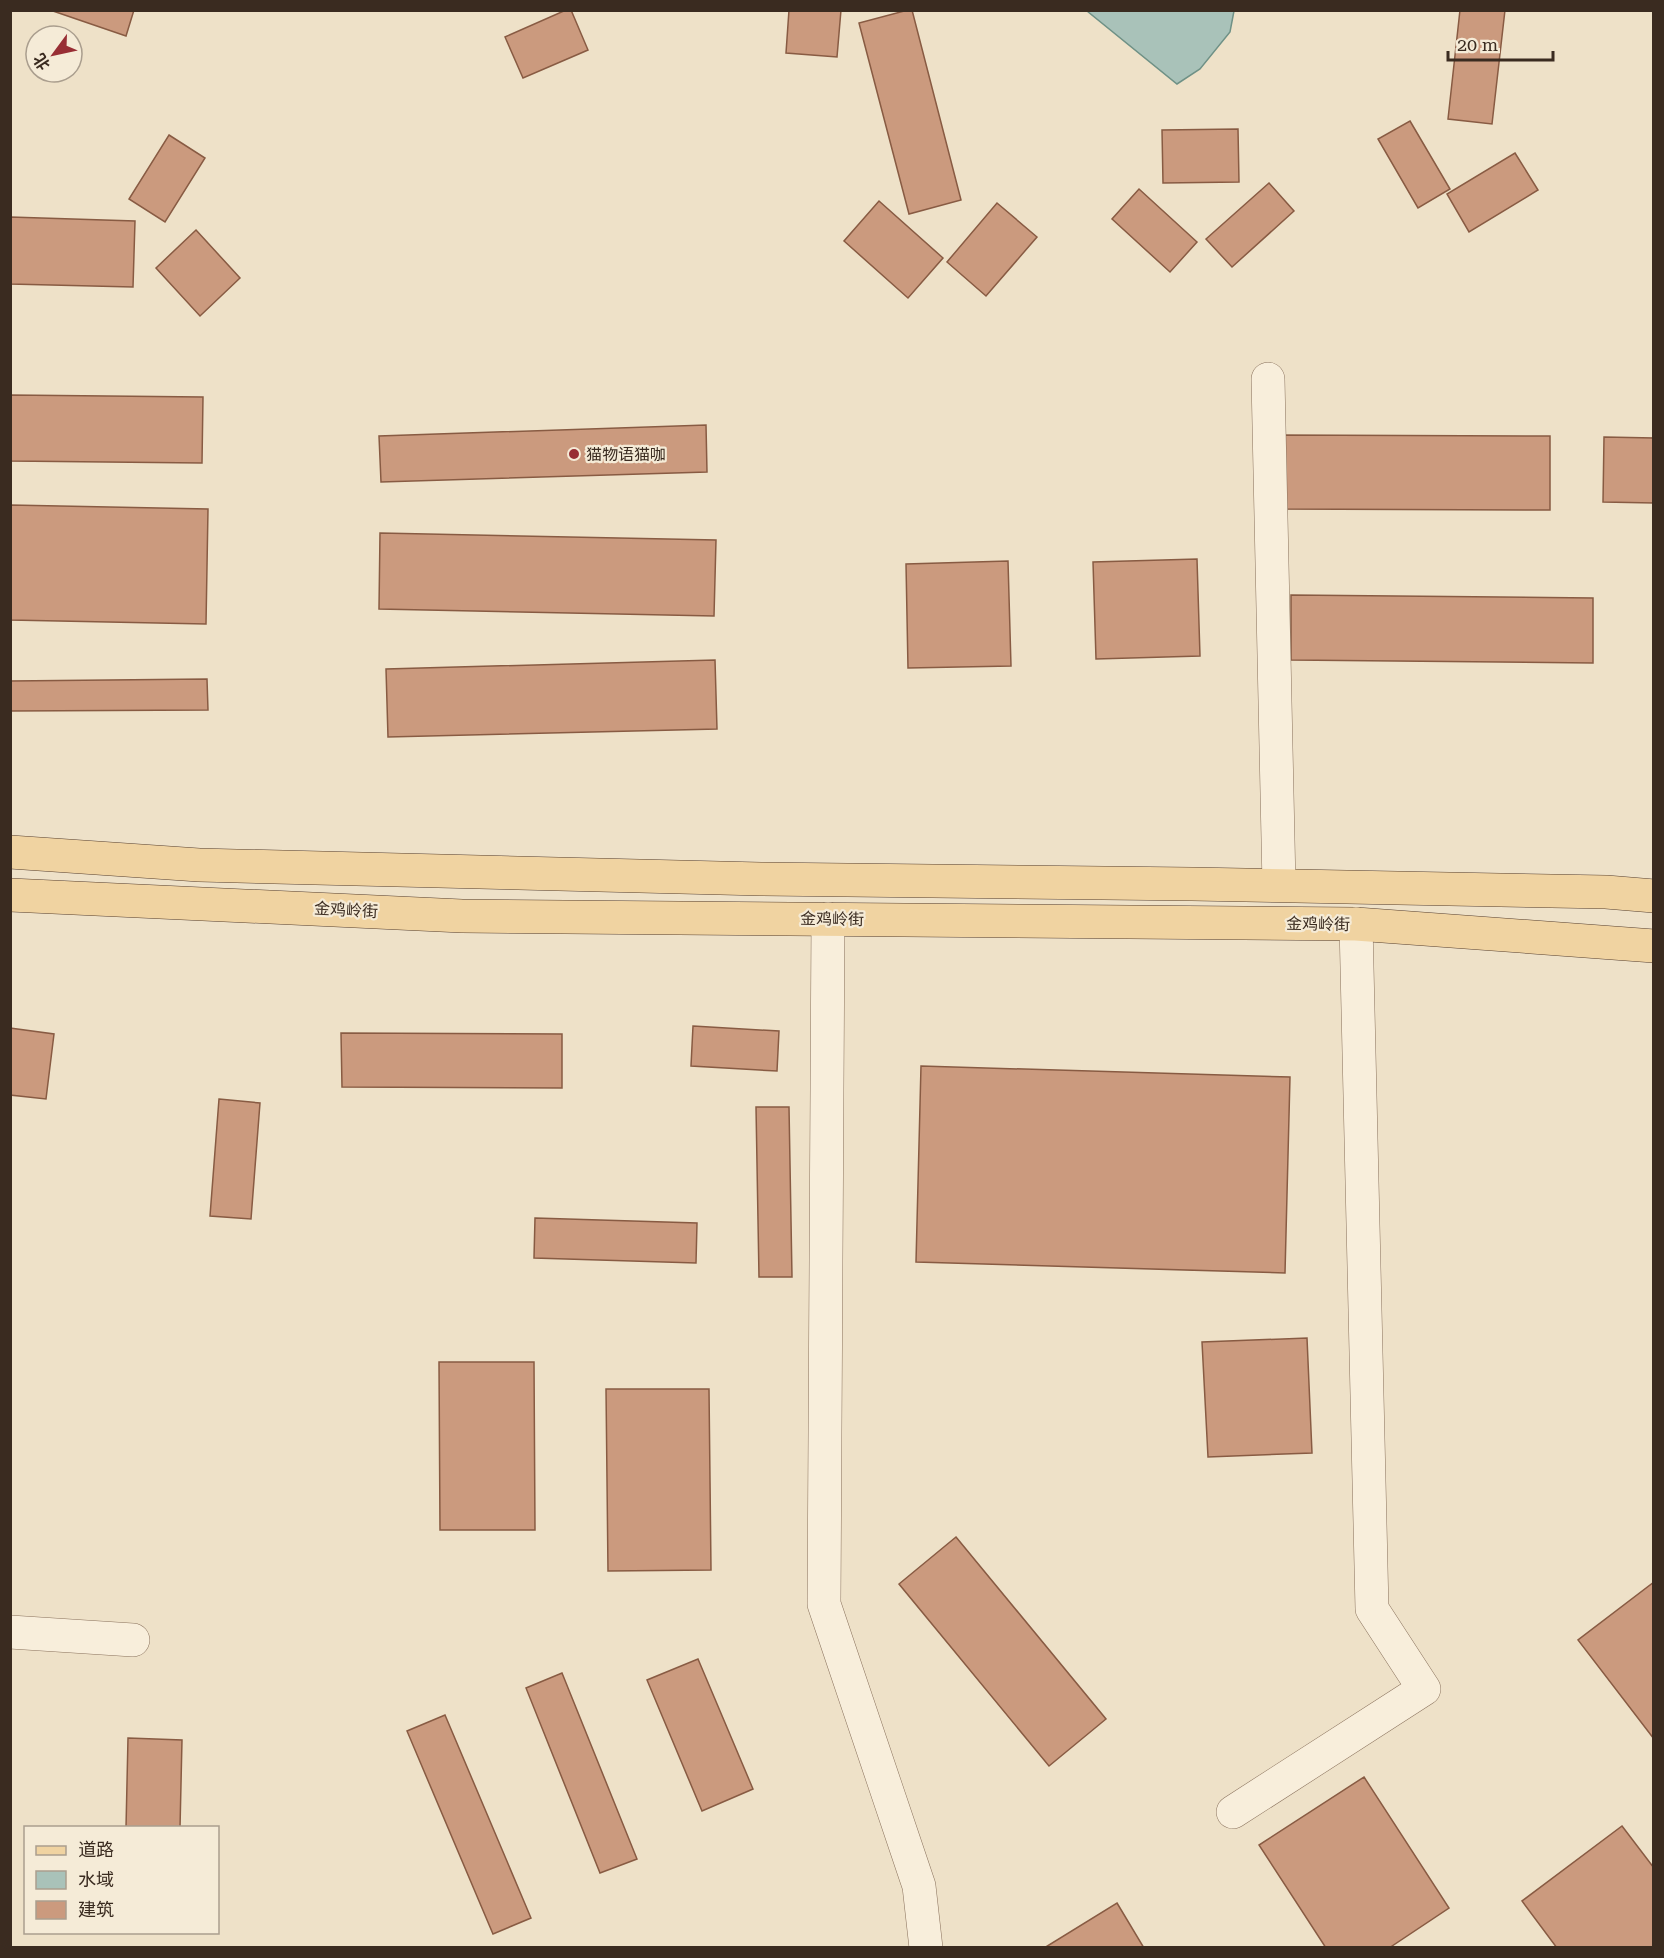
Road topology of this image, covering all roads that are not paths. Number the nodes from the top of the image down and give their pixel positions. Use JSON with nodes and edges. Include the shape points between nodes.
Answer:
{"nodes":[{"id":1,"x":1268,"y":379,"type":"dead end"},
{"id":2,"x":10,"y":852,"type":"edge"},
{"id":3,"x":1279,"y":885,"type":"junction"},
{"id":4,"x":10,"y":895,"type":"edge"},
{"id":5,"x":1653,"y":896,"type":"edge"},
{"id":6,"x":828,"y":919,"type":"junction"},
{"id":7,"x":1356,"y":924,"type":"junction"},
{"id":8,"x":1653,"y":946,"type":"edge"},
{"id":9,"x":10,"y":1632,"type":"edge"},
{"id":10,"x":133,"y":1640,"type":"dead end"},
{"id":11,"x":1233,"y":1812,"type":"dead end"},
{"id":12,"x":927,"y":1947,"type":"edge"}],
"edges":[{"from":1,"to":3,"type":"street"},
{"from":2,"to":3,"type":"main road","via":[[199,865],[761,879]]},
{"from":3,"to":5,"type":"main road"},
{"from":4,"to":6,"type":"main road","name":"金鸡岭街","via":[[462,916]]},
{"from":6,"to":7,"type":"main road","name":"金鸡岭街"},
{"from":6,"to":12,"type":"street","via":[[824,1604],[919,1886]]},
{"from":7,"to":8,"type":"main road","name":"金鸡岭街"},
{"from":7,"to":11,"type":"street","via":[[1372,1609],[1424,1689]]},
{"from":9,"to":10,"type":"street"}]}
